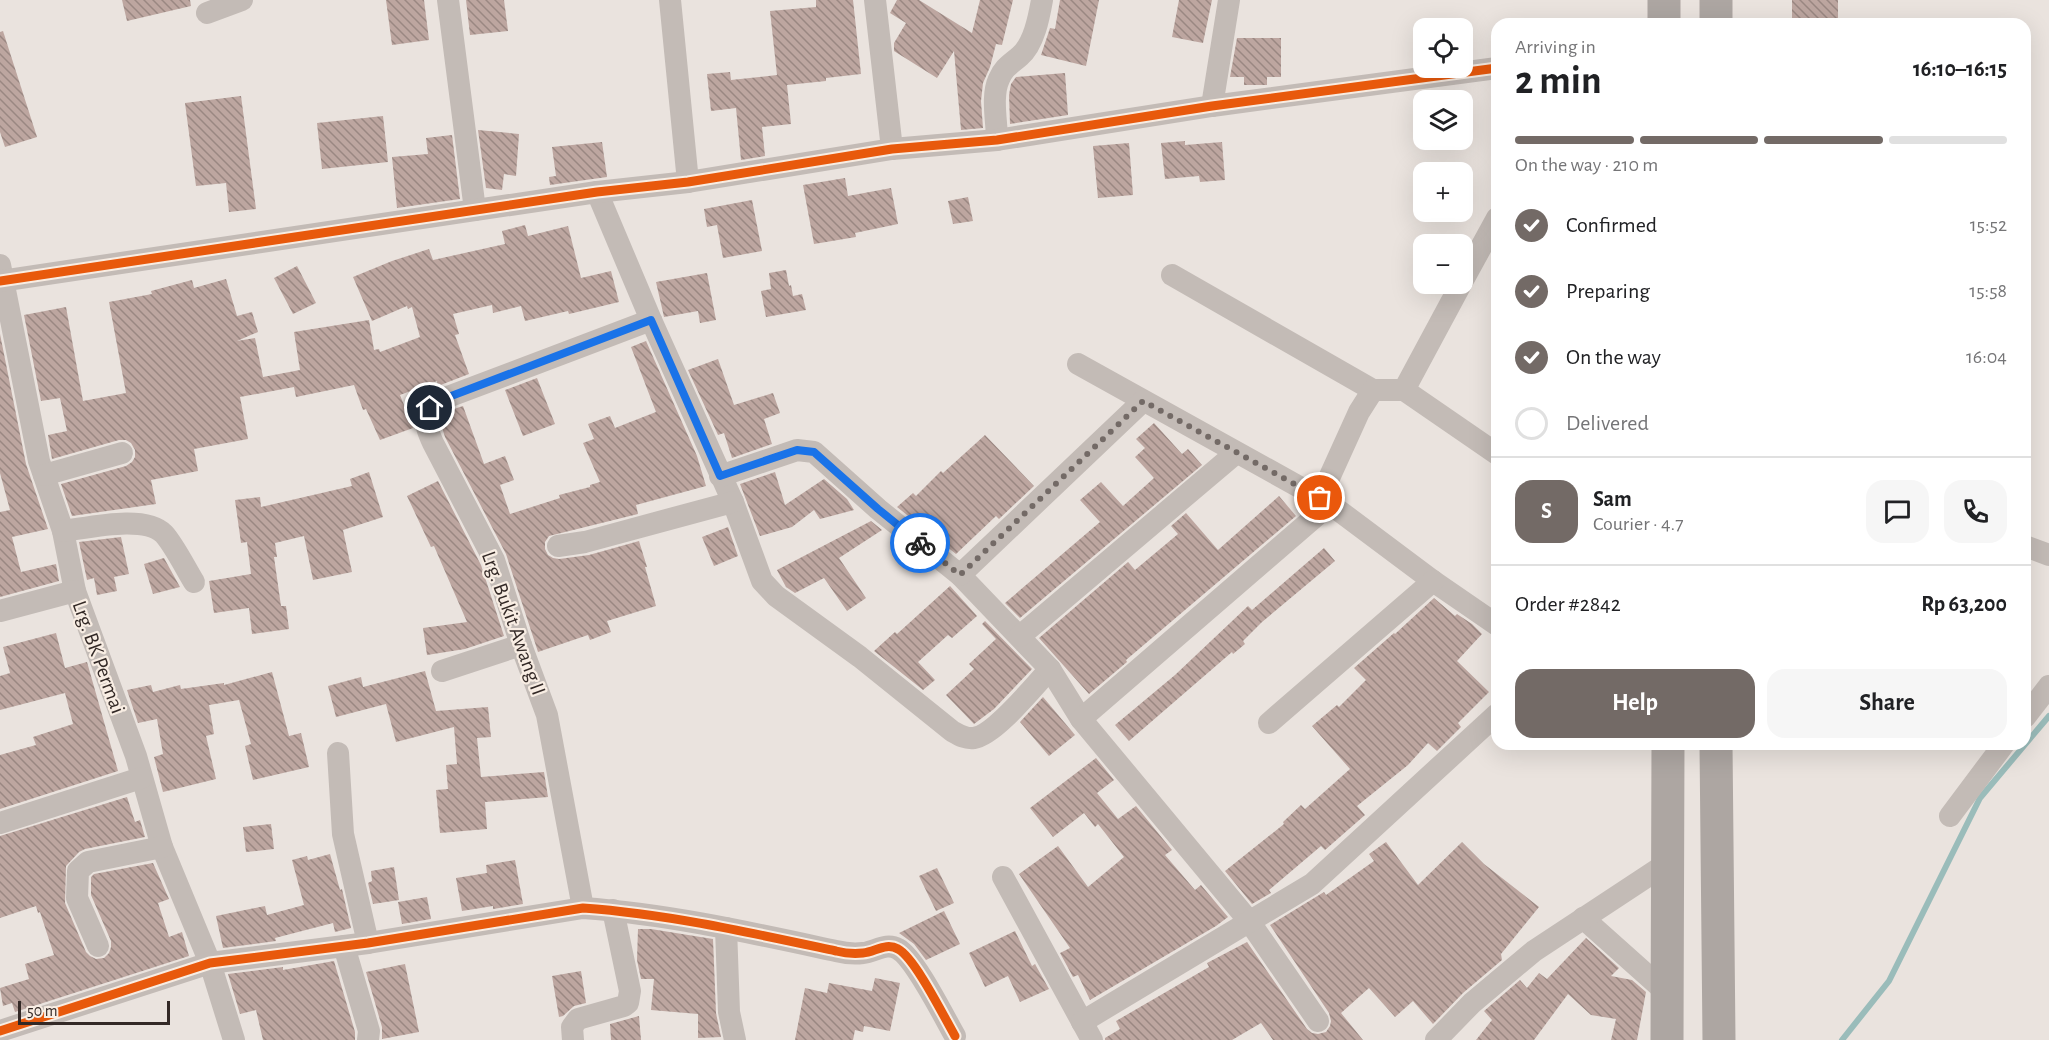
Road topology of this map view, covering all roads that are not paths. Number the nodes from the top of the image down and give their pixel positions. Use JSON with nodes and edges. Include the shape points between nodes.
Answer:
{"nodes":[{"id":1,"x":242,"y":0,"type":"edge"},
{"id":2,"x":448,"y":0,"type":"edge"},
{"id":3,"x":670,"y":0,"type":"edge"},
{"id":4,"x":874,"y":0,"type":"edge"},
{"id":5,"x":1041,"y":0,"type":"edge"},
{"id":6,"x":1229,"y":0,"type":"edge"},
{"id":7,"x":1664,"y":0,"type":"edge"},
{"id":8,"x":1716,"y":0,"type":"edge"},
{"id":9,"x":207,"y":13,"type":"dead end"},
{"id":10,"x":1664,"y":18,"type":"edge"},
{"id":11,"x":1716,"y":18,"type":"edge"},
{"id":12,"x":1491,"y":69,"type":"edge"},
{"id":13,"x":1212,"y":106,"type":"junction"},
{"id":14,"x":997,"y":140,"type":"junction"},
{"id":15,"x":892,"y":149,"type":"junction"},
{"id":16,"x":688,"y":182,"type":"junction"},
{"id":17,"x":597,"y":192,"type":"junction"},
{"id":18,"x":475,"y":210,"type":"junction"},
{"id":19,"x":1491,"y":229,"type":"edge"},
{"id":20,"x":1473,"y":263,"type":"edge"},
{"id":21,"x":1,"y":275,"type":"edge"},
{"id":22,"x":1172,"y":275,"type":"dead end"},
{"id":23,"x":1456,"y":294,"type":"edge"},
{"id":24,"x":651,"y":320,"type":"junction"},
{"id":25,"x":1078,"y":364,"type":"dead end"},
{"id":26,"x":1373,"y":390,"type":"junction"},
{"id":27,"x":1404,"y":390,"type":"junction"},
{"id":28,"x":1143,"y":401,"type":"junction"},
{"id":29,"x":1491,"y":450,"type":"edge"},
{"id":30,"x":122,"y":453,"type":"dead end"},
{"id":31,"x":1236,"y":453,"type":"junction"},
{"id":32,"x":44,"y":475,"type":"junction"},
{"id":33,"x":720,"y":476,"type":"junction"},
{"id":34,"x":1325,"y":501,"type":"junction"},
{"id":35,"x":733,"y":502,"type":"junction"},
{"id":36,"x":63,"y":531,"type":"junction"},
{"id":37,"x":558,"y":546,"type":"dead end"},
{"id":38,"x":2031,"y":548,"type":"edge"},
{"id":39,"x":2049,"y":555,"type":"edge"},
{"id":40,"x":960,"y":575,"type":"junction"},
{"id":41,"x":1433,"y":581,"type":"junction"},
{"id":42,"x":194,"y":582,"type":"dead end"},
{"id":43,"x":75,"y":591,"type":"junction"},
{"id":44,"x":0,"y":611,"type":"edge"},
{"id":45,"x":1491,"y":621,"type":"edge"},
{"id":46,"x":1020,"y":636,"type":"junction"},
{"id":47,"x":521,"y":645,"type":"junction"},
{"id":48,"x":1050,"y":669,"type":"junction"},
{"id":49,"x":442,"y":671,"type":"dead end"},
{"id":50,"x":2049,"y":686,"type":"edge"},
{"id":51,"x":2031,"y":709,"type":"edge"},
{"id":52,"x":1082,"y":719,"type":"junction"},
{"id":53,"x":1491,"y":720,"type":"edge"},
{"id":54,"x":1269,"y":723,"type":"dead end"},
{"id":55,"x":1668,"y":750,"type":"edge"},
{"id":56,"x":1716,"y":750,"type":"edge"},
{"id":57,"x":2000,"y":750,"type":"edge"},
{"id":58,"x":338,"y":753,"type":"dead end"},
{"id":59,"x":141,"y":778,"type":"junction"},
{"id":60,"x":1950,"y":816,"type":"dead end"},
{"id":61,"x":0,"y":823,"type":"edge"},
{"id":62,"x":162,"y":847,"type":"junction"},
{"id":63,"x":1669,"y":862,"type":"junction"},
{"id":64,"x":1003,"y":877,"type":"dead end"},
{"id":65,"x":583,"y":908,"type":"junction"},
{"id":66,"x":613,"y":910,"type":"junction"},
{"id":67,"x":1583,"y":918,"type":"junction"},
{"id":68,"x":1249,"y":921,"type":"junction"},
{"id":69,"x":726,"y":928,"type":"junction"},
{"id":70,"x":368,"y":943,"type":"junction"},
{"id":71,"x":98,"y":946,"type":"dead end"},
{"id":72,"x":344,"y":946,"type":"junction"},
{"id":73,"x":210,"y":963,"type":"junction"},
{"id":74,"x":1667,"y":993,"type":"junction"},
{"id":75,"x":1318,"y":1021,"type":"dead end"},
{"id":76,"x":0,"y":1031,"type":"edge"},
{"id":77,"x":1087,"y":1031,"type":"edge"},
{"id":78,"x":955,"y":1036,"type":"dead end"},
{"id":79,"x":234,"y":1040,"type":"edge"},
{"id":80,"x":368,"y":1040,"type":"edge"},
{"id":81,"x":573,"y":1040,"type":"edge"},
{"id":82,"x":735,"y":1040,"type":"edge"},
{"id":83,"x":1436,"y":1040,"type":"edge"},
{"id":84,"x":1667,"y":1040,"type":"edge"},
{"id":85,"x":1719,"y":1040,"type":"edge"}],
"edges":[{"from":1,"to":9,"type":"street"},
{"from":2,"to":18,"type":"street"},
{"from":3,"to":16,"type":"street"},
{"from":4,"to":15,"type":"street"},
{"from":5,"to":14,"type":"street","via":[[1037,26],[1022,55],[1005,67],[997,81]]},
{"from":6,"to":13,"type":"street"},
{"from":7,"to":10,"type":"highway"},
{"from":8,"to":11,"type":"highway"},
{"from":12,"to":13,"type":"street"},
{"from":13,"to":14,"type":"street"},
{"from":14,"to":15,"type":"street"},
{"from":15,"to":16,"type":"street"},
{"from":16,"to":17,"type":"street"},
{"from":17,"to":18,"type":"street"},
{"from":17,"to":24,"type":"street"},
{"from":18,"to":21,"type":"street"},
{"from":19,"to":20,"type":"street"},
{"from":21,"to":32,"type":"street","name":"Lrg. BK Permai"},
{"from":22,"to":26,"type":"street"},
{"from":23,"to":27,"type":"street"},
{"from":24,"to":33,"type":"street"},
{"from":24,"to":47,"type":"street","name":"Lrg. Bukit Awang II","via":[[446,398],[430,408],[426,418],[433,443],[494,560]]},
{"from":25,"to":28,"type":"street"},
{"from":26,"to":27,"type":"street"},
{"from":26,"to":34,"type":"street","via":[[1359,412]]},
{"from":27,"to":29,"type":"street"},
{"from":28,"to":31,"type":"street"},
{"from":28,"to":40,"type":"street"},
{"from":30,"to":32,"type":"street"},
{"from":31,"to":34,"type":"street"},
{"from":31,"to":46,"type":"street"},
{"from":32,"to":36,"type":"street","name":"Lrg. BK Permai"},
{"from":33,"to":35,"type":"street"},
{"from":33,"to":40,"type":"street","via":[[797,450],[814,452]]},
{"from":34,"to":41,"type":"street"},
{"from":34,"to":52,"type":"street"},
{"from":35,"to":37,"type":"street"},
{"from":35,"to":48,"type":"street","via":[[762,581],[776,596],[964,738],[984,735],[995,727]]},
{"from":36,"to":42,"type":"street","via":[[132,523],[147,525],[164,534]]},
{"from":36,"to":43,"type":"street","name":"Lrg. BK Permai"},
{"from":38,"to":39,"type":"street"},
{"from":40,"to":46,"type":"street"},
{"from":41,"to":45,"type":"street"},
{"from":41,"to":54,"type":"street"},
{"from":43,"to":44,"type":"street"},
{"from":43,"to":59,"type":"street","name":"Lrg. BK Permai"},
{"from":46,"to":48,"type":"street"},
{"from":47,"to":49,"type":"street"},
{"from":47,"to":65,"type":"street","name":"Lrg. Bukit Awang II","via":[[547,715]]},
{"from":48,"to":52,"type":"street"},
{"from":50,"to":51,"type":"street"},
{"from":52,"to":68,"type":"street"},
{"from":53,"to":68,"type":"street","via":[[1312,884]]},
{"from":55,"to":63,"type":"highway"},
{"from":56,"to":85,"type":"highway"},
{"from":57,"to":60,"type":"street"},
{"from":58,"to":70,"type":"street","via":[[343,834]]},
{"from":59,"to":61,"type":"street"},
{"from":59,"to":62,"type":"street","name":"Lrg. BK Permai"},
{"from":62,"to":71,"type":"street","via":[[88,862],[78,870],[77,898]]},
{"from":62,"to":73,"type":"street","name":"Lrg. BK Permai"},
{"from":63,"to":67,"type":"street"},
{"from":63,"to":74,"type":"highway"},
{"from":64,"to":77,"type":"street"},
{"from":65,"to":66,"type":"street"},
{"from":65,"to":70,"type":"street"},
{"from":66,"to":69,"type":"street"},
{"from":66,"to":81,"type":"street","via":[[630,997],[624,1006],[578,1019],[572,1027]]},
{"from":67,"to":74,"type":"street"},
{"from":67,"to":83,"type":"street","via":[[1534,951],[1472,1003]]},
{"from":68,"to":75,"type":"street"},
{"from":68,"to":77,"type":"street"},
{"from":69,"to":78,"type":"street","via":[[840,952],[864,953],[884,946],[895,947],[905,953]]},
{"from":69,"to":82,"type":"street","via":[[729,1012]]},
{"from":70,"to":72,"type":"street"},
{"from":72,"to":73,"type":"street"},
{"from":72,"to":80,"type":"street","via":[[369,1031]]},
{"from":73,"to":76,"type":"street"},
{"from":73,"to":79,"type":"street","name":"Lrg. BK Permai"},
{"from":74,"to":84,"type":"highway"}]}
